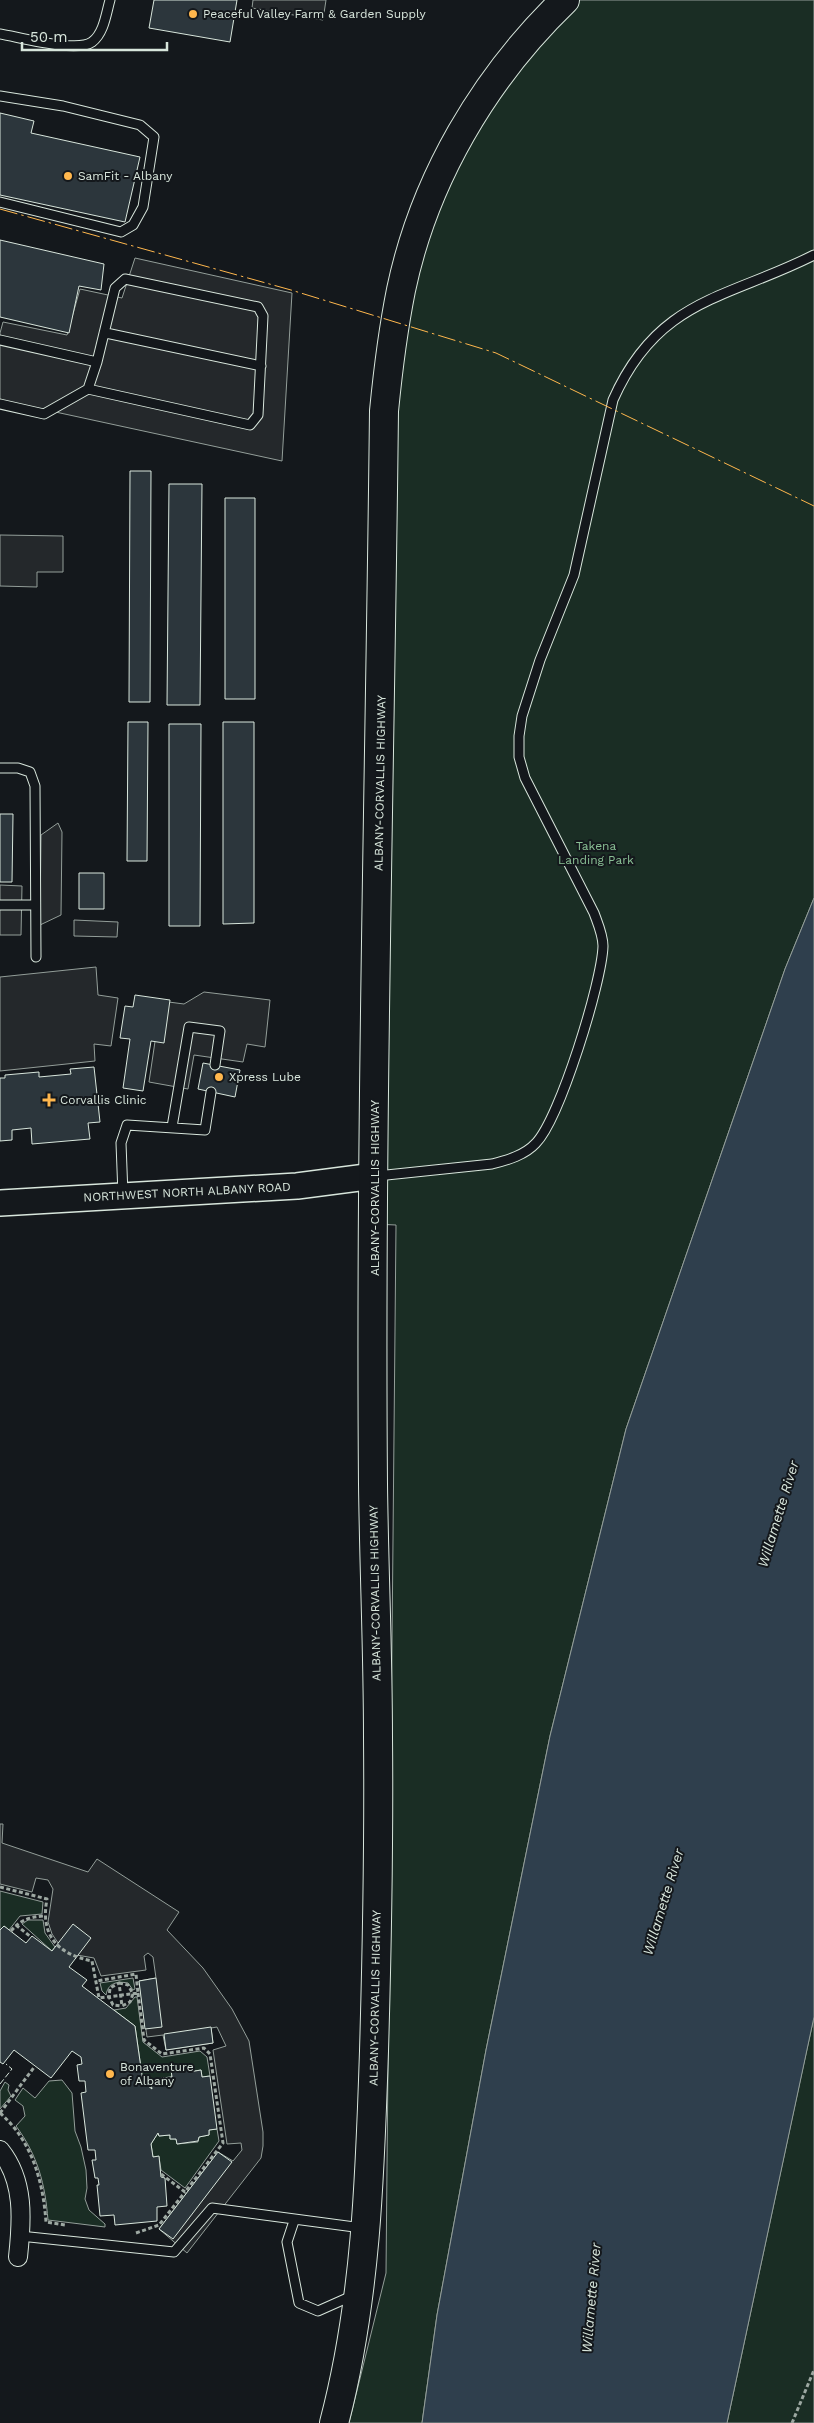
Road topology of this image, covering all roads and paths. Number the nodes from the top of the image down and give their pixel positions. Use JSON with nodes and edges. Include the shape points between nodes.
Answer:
{"nodes":[{"id":1,"x":110,"y":0,"type":"edge"},
{"id":2,"x":565,"y":0,"type":"edge"},
{"id":3,"x":0,"y":34,"type":"edge"},
{"id":4,"x":0,"y":96,"type":"edge"},
{"id":5,"x":0,"y":202,"type":"edge"},
{"id":6,"x":814,"y":255,"type":"edge"},
{"id":7,"x":106,"y":333,"type":"junction"},
{"id":8,"x":0,"y":340,"type":"edge"},
{"id":9,"x":97,"y":362,"type":"junction"},
{"id":10,"x":261,"y":366,"type":"junction"},
{"id":11,"x":88,"y":389,"type":"junction"},
{"id":12,"x":0,"y":404,"type":"edge"},
{"id":13,"x":0,"y":768,"type":"edge"},
{"id":14,"x":0,"y":905,"type":"edge"},
{"id":15,"x":35,"y":905,"type":"junction"},
{"id":16,"x":36,"y":957,"type":"dead end"},
{"id":17,"x":215,"y":1065,"type":"dead end"},
{"id":18,"x":211,"y":1092,"type":"dead end"},
{"id":19,"x":172,"y":1128,"type":"junction"},
{"id":20,"x":374,"y":1176,"type":"junction"},
{"id":21,"x":123,"y":1196,"type":"junction"},
{"id":22,"x":0,"y":1203,"type":"edge"},
{"id":23,"x":0,"y":1887,"type":"edge"},
{"id":24,"x":44,"y":1916,"type":"junction"},
{"id":25,"x":16,"y":1925,"type":"junction"},
{"id":26,"x":11,"y":1931,"type":"dead end"},
{"id":27,"x":31,"y":1937,"type":"dead end"},
{"id":28,"x":97,"y":1981,"type":"junction"},
{"id":29,"x":119,"y":1983,"type":"junction"},
{"id":30,"x":138,"y":1993,"type":"junction"},
{"id":31,"x":133,"y":1994,"type":"junction"},
{"id":32,"x":120,"y":1995,"type":"junction"},
{"id":33,"x":109,"y":1997,"type":"junction"},
{"id":34,"x":122,"y":2006,"type":"junction"},
{"id":35,"x":35,"y":2066,"type":"dead end"},
{"id":36,"x":0,"y":2113,"type":"edge"},
{"id":37,"x":0,"y":2150,"type":"edge"},
{"id":38,"x":161,"y":2174,"type":"dead end"},
{"id":39,"x":185,"y":2192,"type":"junction"},
{"id":40,"x":294,"y":2221,"type":"junction"},
{"id":41,"x":75,"y":2226,"type":"dead end"},
{"id":42,"x":365,"y":2229,"type":"junction"},
{"id":43,"x":133,"y":2234,"type":"dead end"},
{"id":44,"x":20,"y":2236,"type":"junction"},
{"id":45,"x":18,"y":2257,"type":"dead end"},
{"id":46,"x":358,"y":2294,"type":"junction"},
{"id":47,"x":814,"y":2370,"type":"edge"},
{"id":48,"x":334,"y":2423,"type":"edge"},
{"id":49,"x":792,"y":2423,"type":"edge"}],
"edges":[{"from":1,"to":3,"type":"lane","via":[[101,31],[91,43],[76,47]]},
{"from":2,"to":20,"type":"highway","name":"ALBANY-CORVALLIS HIGHWAY","via":[[509,61],[457,139],[431,196],[411,252],[390,353],[384,411]]},
{"from":4,"to":5,"type":"lane","via":[[63,106],[140,125],[154,137],[143,207],[133,225],[121,232]]},
{"from":6,"to":20,"type":"lane","via":[[725,292],[678,317],[656,334],[636,357],[613,400],[574,575],[530,688],[519,736],[519,757],[525,778],[594,913],[603,945],[594,994],[552,1118],[536,1144],[510,1159],[492,1164]]},
{"from":7,"to":9,"type":"lane"},
{"from":7,"to":10,"type":"lane"},
{"from":7,"to":10,"type":"lane","via":[[115,288],[124,279],[134,281],[258,308],[263,316]]},
{"from":8,"to":9,"type":"lane"},
{"from":9,"to":11,"type":"lane"},
{"from":10,"to":11,"type":"lane","via":[[258,415],[250,425]]},
{"from":11,"to":12,"type":"lane","via":[[44,414]]},
{"from":13,"to":15,"type":"lane","via":[[30,772],[35,786]]},
{"from":14,"to":15,"type":"lane"},
{"from":15,"to":16,"type":"lane"},
{"from":17,"to":19,"type":"lane","via":[[220,1031],[189,1027]]},
{"from":18,"to":19,"type":"lane","via":[[205,1130]]},
{"from":19,"to":21,"type":"lane","via":[[128,1125],[121,1143]]},
{"from":20,"to":21,"type":"main road","name":"NORTHWEST NORTH ALBANY ROAD","via":[[296,1186]]},
{"from":20,"to":42,"type":"highway","name":"ALBANY-CORVALLIS HIGHWAY","via":[[373,1480],[378,1741],[375,2004]]},
{"from":21,"to":22,"type":"main road","name":"NORTHWEST NORTH ALBANY ROAD"},
{"from":23,"to":24,"type":"path","via":[[47,1898]]},
{"from":24,"to":25,"type":"path","via":[[32,1917]]},
{"from":24,"to":28,"type":"path","via":[[48,1932],[63,1952],[92,1961]]},
{"from":25,"to":26,"type":"path"},
{"from":25,"to":27,"type":"path"},
{"from":28,"to":30,"type":"path","via":[[136,1974]]},
{"from":28,"to":33,"type":"path","via":[[99,1998]]},
{"from":29,"to":31,"type":"path","via":[[128,1985]]},
{"from":29,"to":32,"type":"path"},
{"from":29,"to":33,"type":"path","via":[[110,1988]]},
{"from":30,"to":31,"type":"path"},
{"from":30,"to":39,"type":"path","via":[[144,2040],[162,2054],[204,2048],[210,2054],[223,2143]]},
{"from":31,"to":32,"type":"path"},
{"from":31,"to":34,"type":"path","via":[[130,2002]]},
{"from":32,"to":33,"type":"path"},
{"from":32,"to":34,"type":"path"},
{"from":33,"to":34,"type":"path","via":[[113,2005]]},
{"from":35,"to":36,"type":"path"},
{"from":36,"to":41,"type":"path","via":[[26,2145],[39,2173],[46,2222]]},
{"from":37,"to":44,"type":"street","via":[[18,2184]]},
{"from":38,"to":39,"type":"path"},
{"from":39,"to":43,"type":"path","via":[[159,2225]]},
{"from":40,"to":42,"type":"lane"},
{"from":40,"to":44,"type":"lane","via":[[212,2208],[174,2252]]},
{"from":40,"to":46,"type":"lane","via":[[287,2242],[299,2303],[318,2311]]},
{"from":42,"to":46,"type":"highway","name":"ALBANY-CORVALLIS HIGHWAY"},
{"from":44,"to":45,"type":"street"},
{"from":46,"to":48,"type":"highway","name":"ALBANY-CORVALLIS HIGHWAY"},
{"from":47,"to":49,"type":"path"}]}
